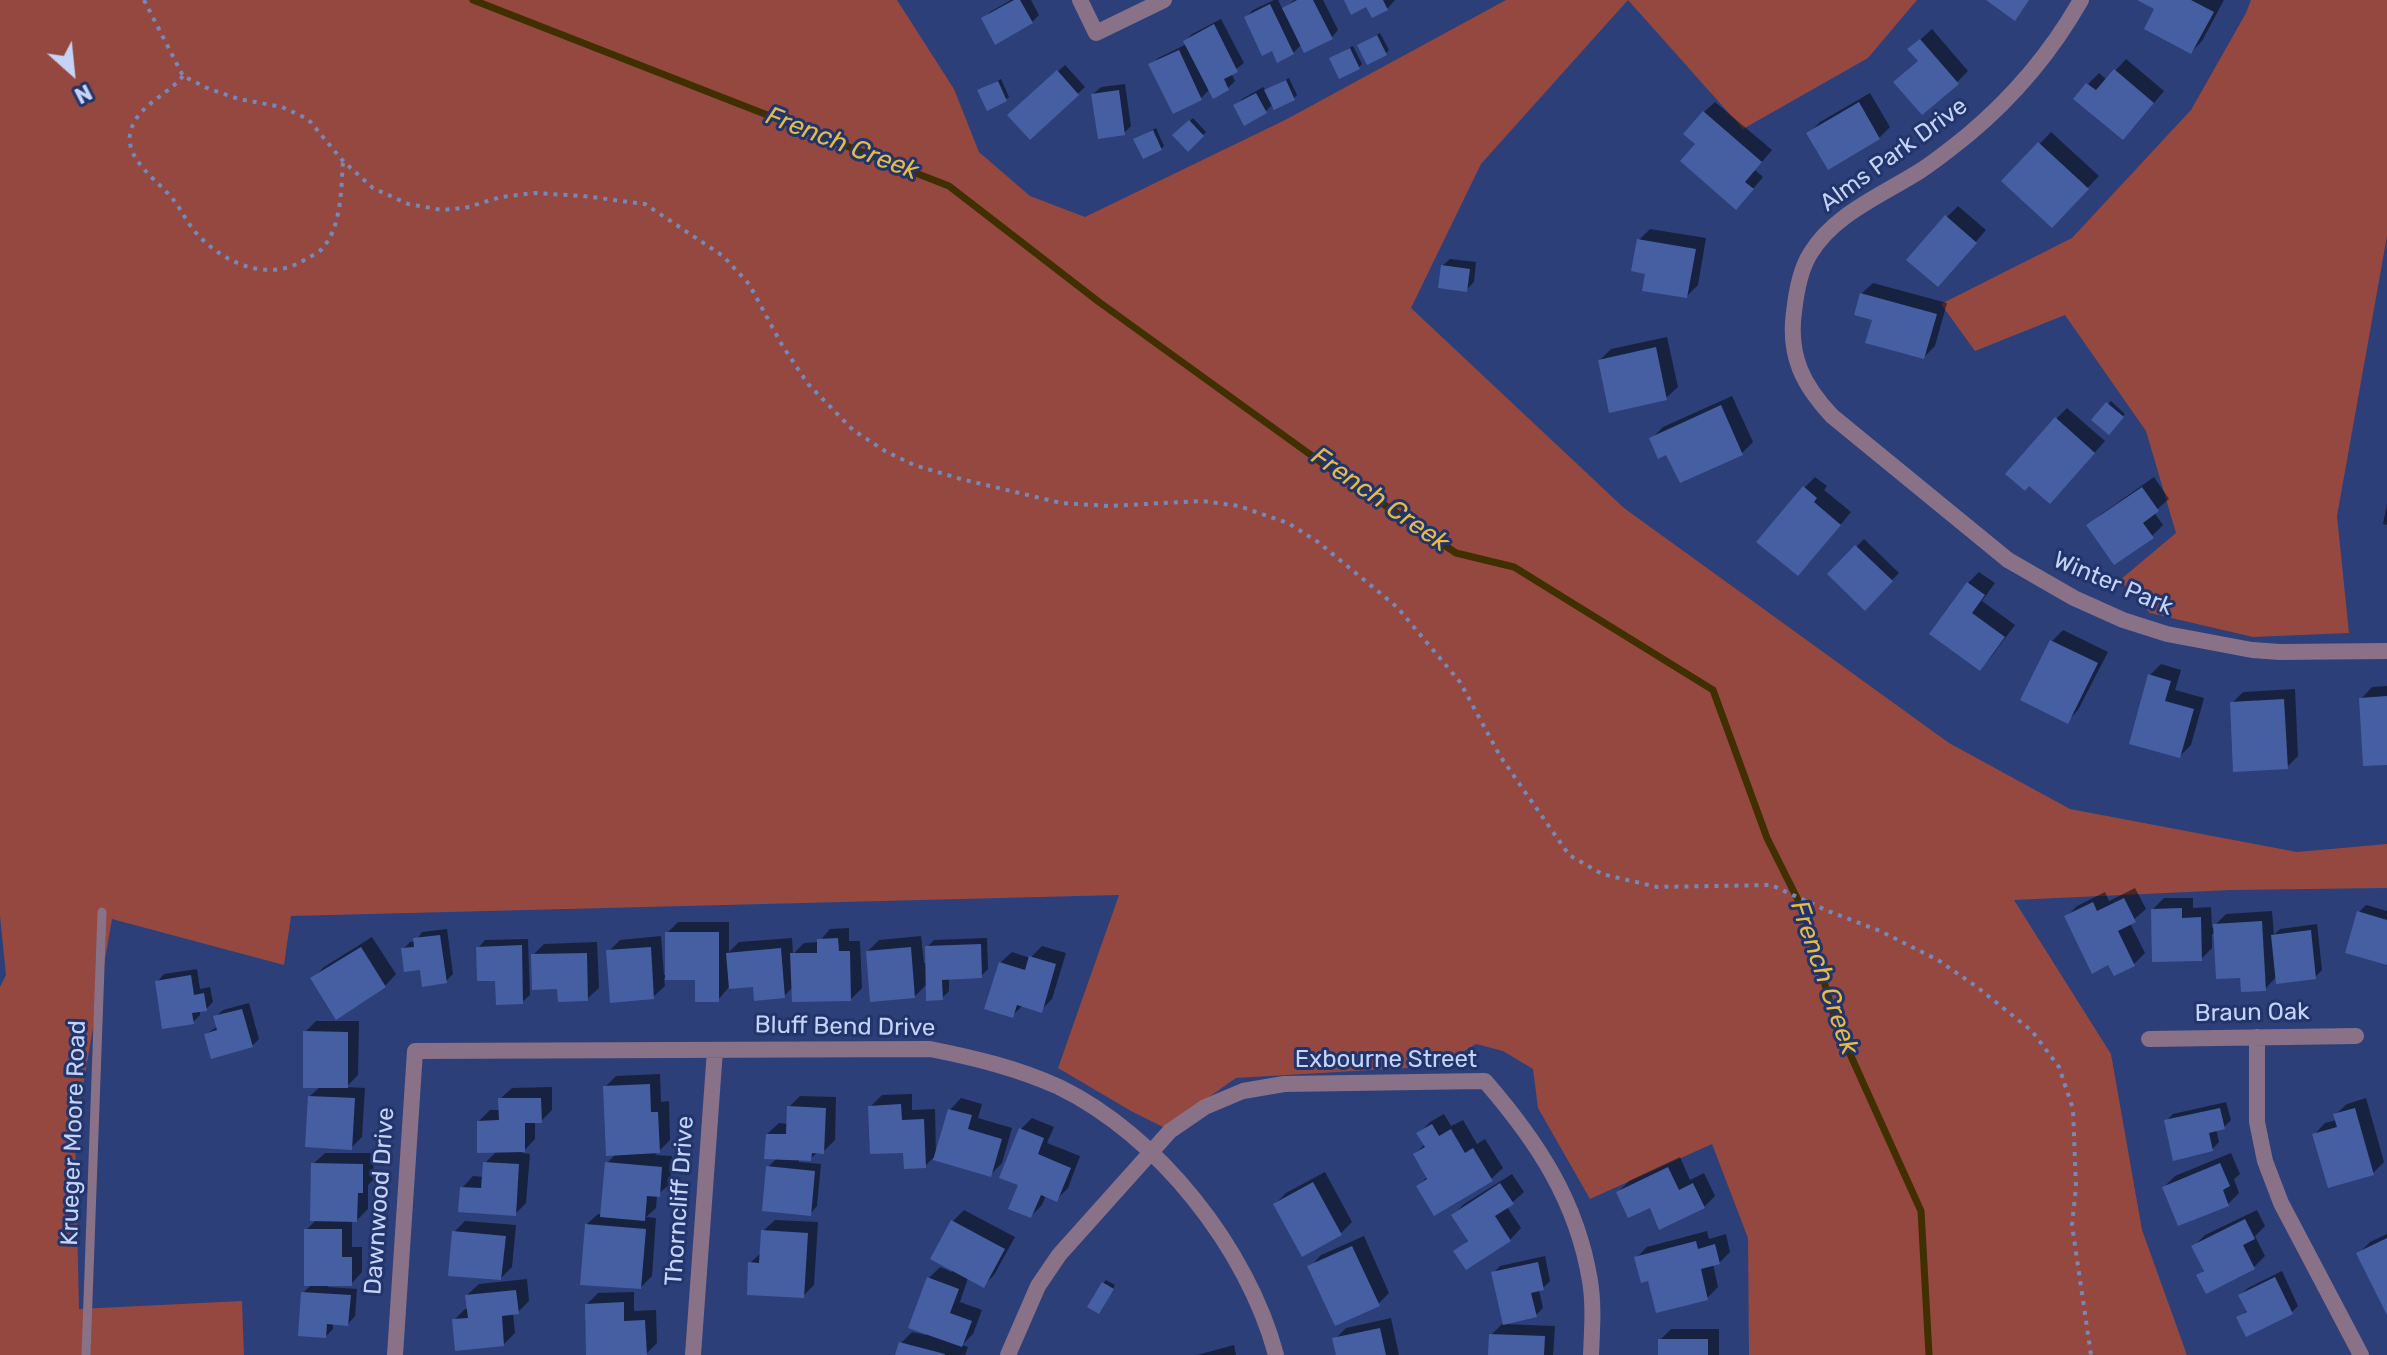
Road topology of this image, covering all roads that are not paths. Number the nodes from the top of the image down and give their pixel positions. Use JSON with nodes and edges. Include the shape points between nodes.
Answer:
{"nodes":[{"id":1,"x":1080,"y":0,"type":"edge"},
{"id":2,"x":1164,"y":0,"type":"edge"},
{"id":3,"x":2081,"y":0,"type":"edge"},
{"id":4,"x":1792,"y":326,"type":"joint"},
{"id":5,"x":2387,"y":651,"type":"edge"},
{"id":6,"x":102,"y":912,"type":"dead end"},
{"id":7,"x":2356,"y":1036,"type":"dead end"},
{"id":8,"x":2257,"y":1037,"type":"junction"},
{"id":9,"x":2149,"y":1039,"type":"dead end"},
{"id":10,"x":715,"y":1050,"type":"junction"},
{"id":11,"x":415,"y":1051,"type":"joint"},
{"id":12,"x":1150,"y":1153,"type":"junction"},
{"id":13,"x":86,"y":1355,"type":"edge"},
{"id":14,"x":395,"y":1355,"type":"edge"},
{"id":15,"x":693,"y":1355,"type":"edge"},
{"id":16,"x":1008,"y":1355,"type":"edge"},
{"id":17,"x":1276,"y":1355,"type":"edge"},
{"id":18,"x":1591,"y":1355,"type":"edge"},
{"id":19,"x":2361,"y":1355,"type":"edge"}],
"edges":[{"from":1,"to":2,"type":"street","via":[[1096,33]]},
{"from":3,"to":4,"type":"street","name":"Alms Park Drive","via":[[2024,80],[1969,134],[1922,170],[1862,204],[1823,237],[1808,256]]},
{"from":4,"to":5,"type":"street","name":"Winter Park","via":[[1799,370],[1832,416],[2008,560],[2039,579],[2123,620],[2225,647]]},
{"from":6,"to":13,"type":"lane","name":"Krueger Moore Road"},
{"from":7,"to":8,"type":"street","name":"Braun Oak"},
{"from":8,"to":9,"type":"street","name":"Braun Oak"},
{"from":8,"to":19,"type":"street","via":[[2257,1122],[2265,1161],[2281,1203]]},
{"from":10,"to":11,"type":"street","name":"Bluff Bend Drive"},
{"from":10,"to":12,"type":"street","name":"Bluff Bend Drive","via":[[930,1049],[984,1060],[1061,1088]]},
{"from":10,"to":15,"type":"street","name":"Thorncliff Drive"},
{"from":11,"to":14,"type":"street","name":"Dawnwood Drive"},
{"from":12,"to":16,"type":"street","via":[[1059,1255],[1038,1286]]},
{"from":12,"to":17,"type":"street","name":"Bluff Bend Drive","via":[[1215,1225],[1256,1300]]},
{"from":12,"to":18,"type":"street","name":"Exbourne Street","via":[[1170,1131],[1205,1107],[1263,1086],[1485,1081],[1515,1115],[1559,1182],[1572,1215],[1590,1283]]}]}
